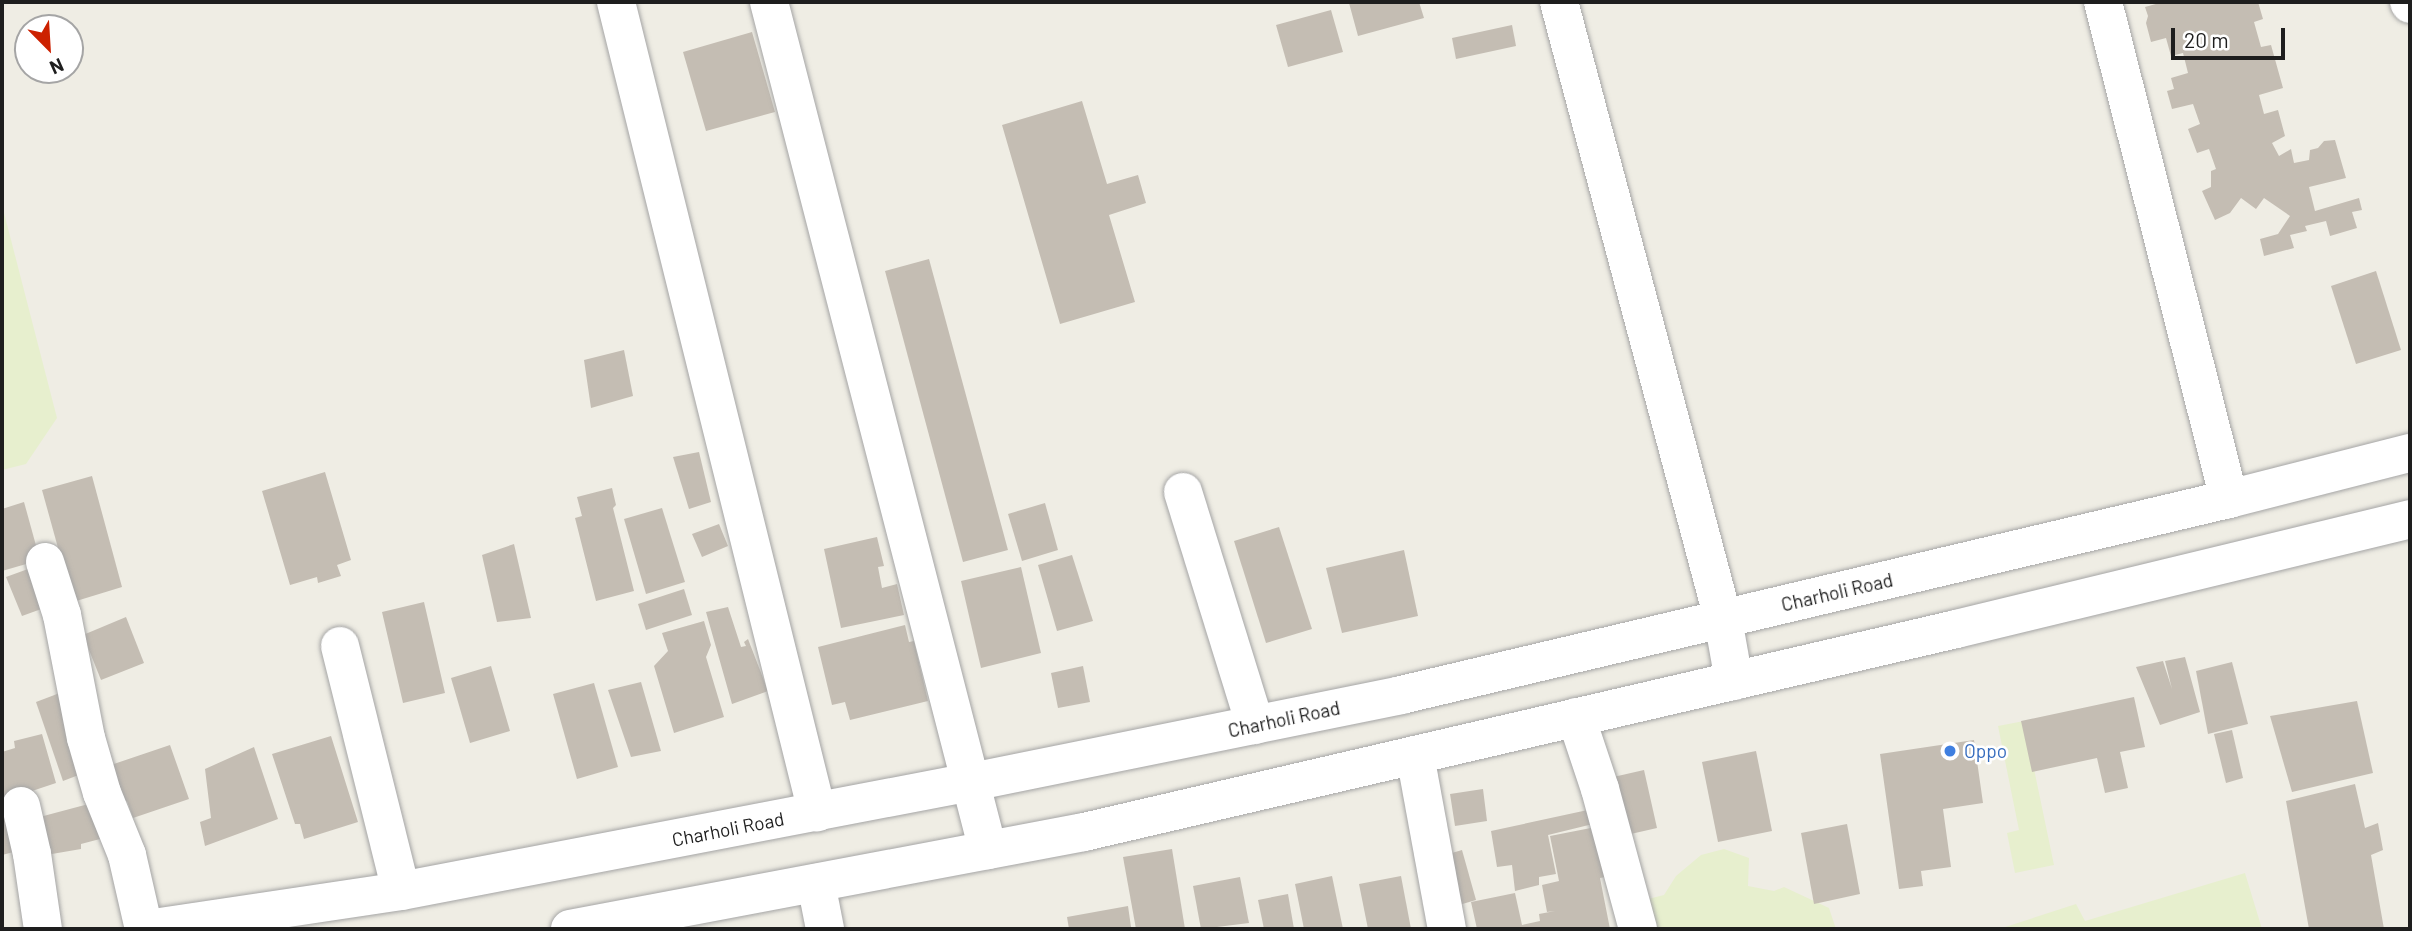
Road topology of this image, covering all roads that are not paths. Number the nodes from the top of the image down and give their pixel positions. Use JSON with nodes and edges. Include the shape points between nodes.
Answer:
{"nodes":[{"id":1,"x":616,"y":2,"type":"edge"},
{"id":2,"x":769,"y":2,"type":"edge"},
{"id":3,"x":1559,"y":2,"type":"edge"},
{"id":4,"x":2103,"y":2,"type":"edge"},
{"id":5,"x":2410,"y":453,"type":"edge"},
{"id":6,"x":1183,"y":492,"type":"dead end"},
{"id":7,"x":2229,"y":499,"type":"junction"},
{"id":8,"x":2410,"y":519,"type":"edge"},
{"id":9,"x":45,"y":562,"type":"dead end"},
{"id":10,"x":1723,"y":619,"type":"junction"},
{"id":11,"x":340,"y":646,"type":"dead end"},
{"id":12,"x":1734,"y":681,"type":"junction"},
{"id":13,"x":1576,"y":717,"type":"junction"},
{"id":14,"x":1255,"y":725,"type":"junction"},
{"id":15,"x":1415,"y":755,"type":"junction"},
{"id":16,"x":971,"y":782,"type":"junction"},
{"id":17,"x":21,"y":806,"type":"dead end"},
{"id":18,"x":817,"y":812,"type":"junction"},
{"id":19,"x":988,"y":850,"type":"junction"},
{"id":20,"x":816,"y":883,"type":"junction"},
{"id":21,"x":401,"y":891,"type":"junction"},
{"id":22,"x":43,"y":929,"type":"edge"},
{"id":23,"x":145,"y":929,"type":"edge"},
{"id":24,"x":570,"y":929,"type":"edge"},
{"id":25,"x":825,"y":929,"type":"edge"},
{"id":26,"x":1447,"y":929,"type":"edge"},
{"id":27,"x":1638,"y":929,"type":"edge"}],
"edges":[{"from":1,"to":18,"type":"street"},
{"from":2,"to":16,"type":"street"},
{"from":3,"to":10,"type":"street"},
{"from":4,"to":7,"type":"street"},
{"from":5,"to":7,"type":"street","name":"Charholi Road"},
{"from":6,"to":14,"type":"street"},
{"from":7,"to":10,"type":"street","name":"Charholi Road"},
{"from":8,"to":12,"type":"street"},
{"from":9,"to":23,"type":"street","via":[[62,615],[86,738],[127,855]]},
{"from":10,"to":12,"type":"street"},
{"from":10,"to":14,"type":"street","name":"Charholi Road"},
{"from":11,"to":21,"type":"street"},
{"from":12,"to":13,"type":"street"},
{"from":13,"to":15,"type":"street"},
{"from":13,"to":27,"type":"street"},
{"from":14,"to":16,"type":"street","name":"Charholi Road"},
{"from":15,"to":19,"type":"street"},
{"from":15,"to":26,"type":"street"},
{"from":16,"to":18,"type":"street","name":"Charholi Road"},
{"from":16,"to":19,"type":"street"},
{"from":17,"to":22,"type":"street"},
{"from":18,"to":21,"type":"street","name":"Charholi Road"},
{"from":19,"to":20,"type":"street"},
{"from":20,"to":24,"type":"street"},
{"from":20,"to":25,"type":"street"},
{"from":21,"to":23,"type":"street","name":"Charholi Road"}]}
